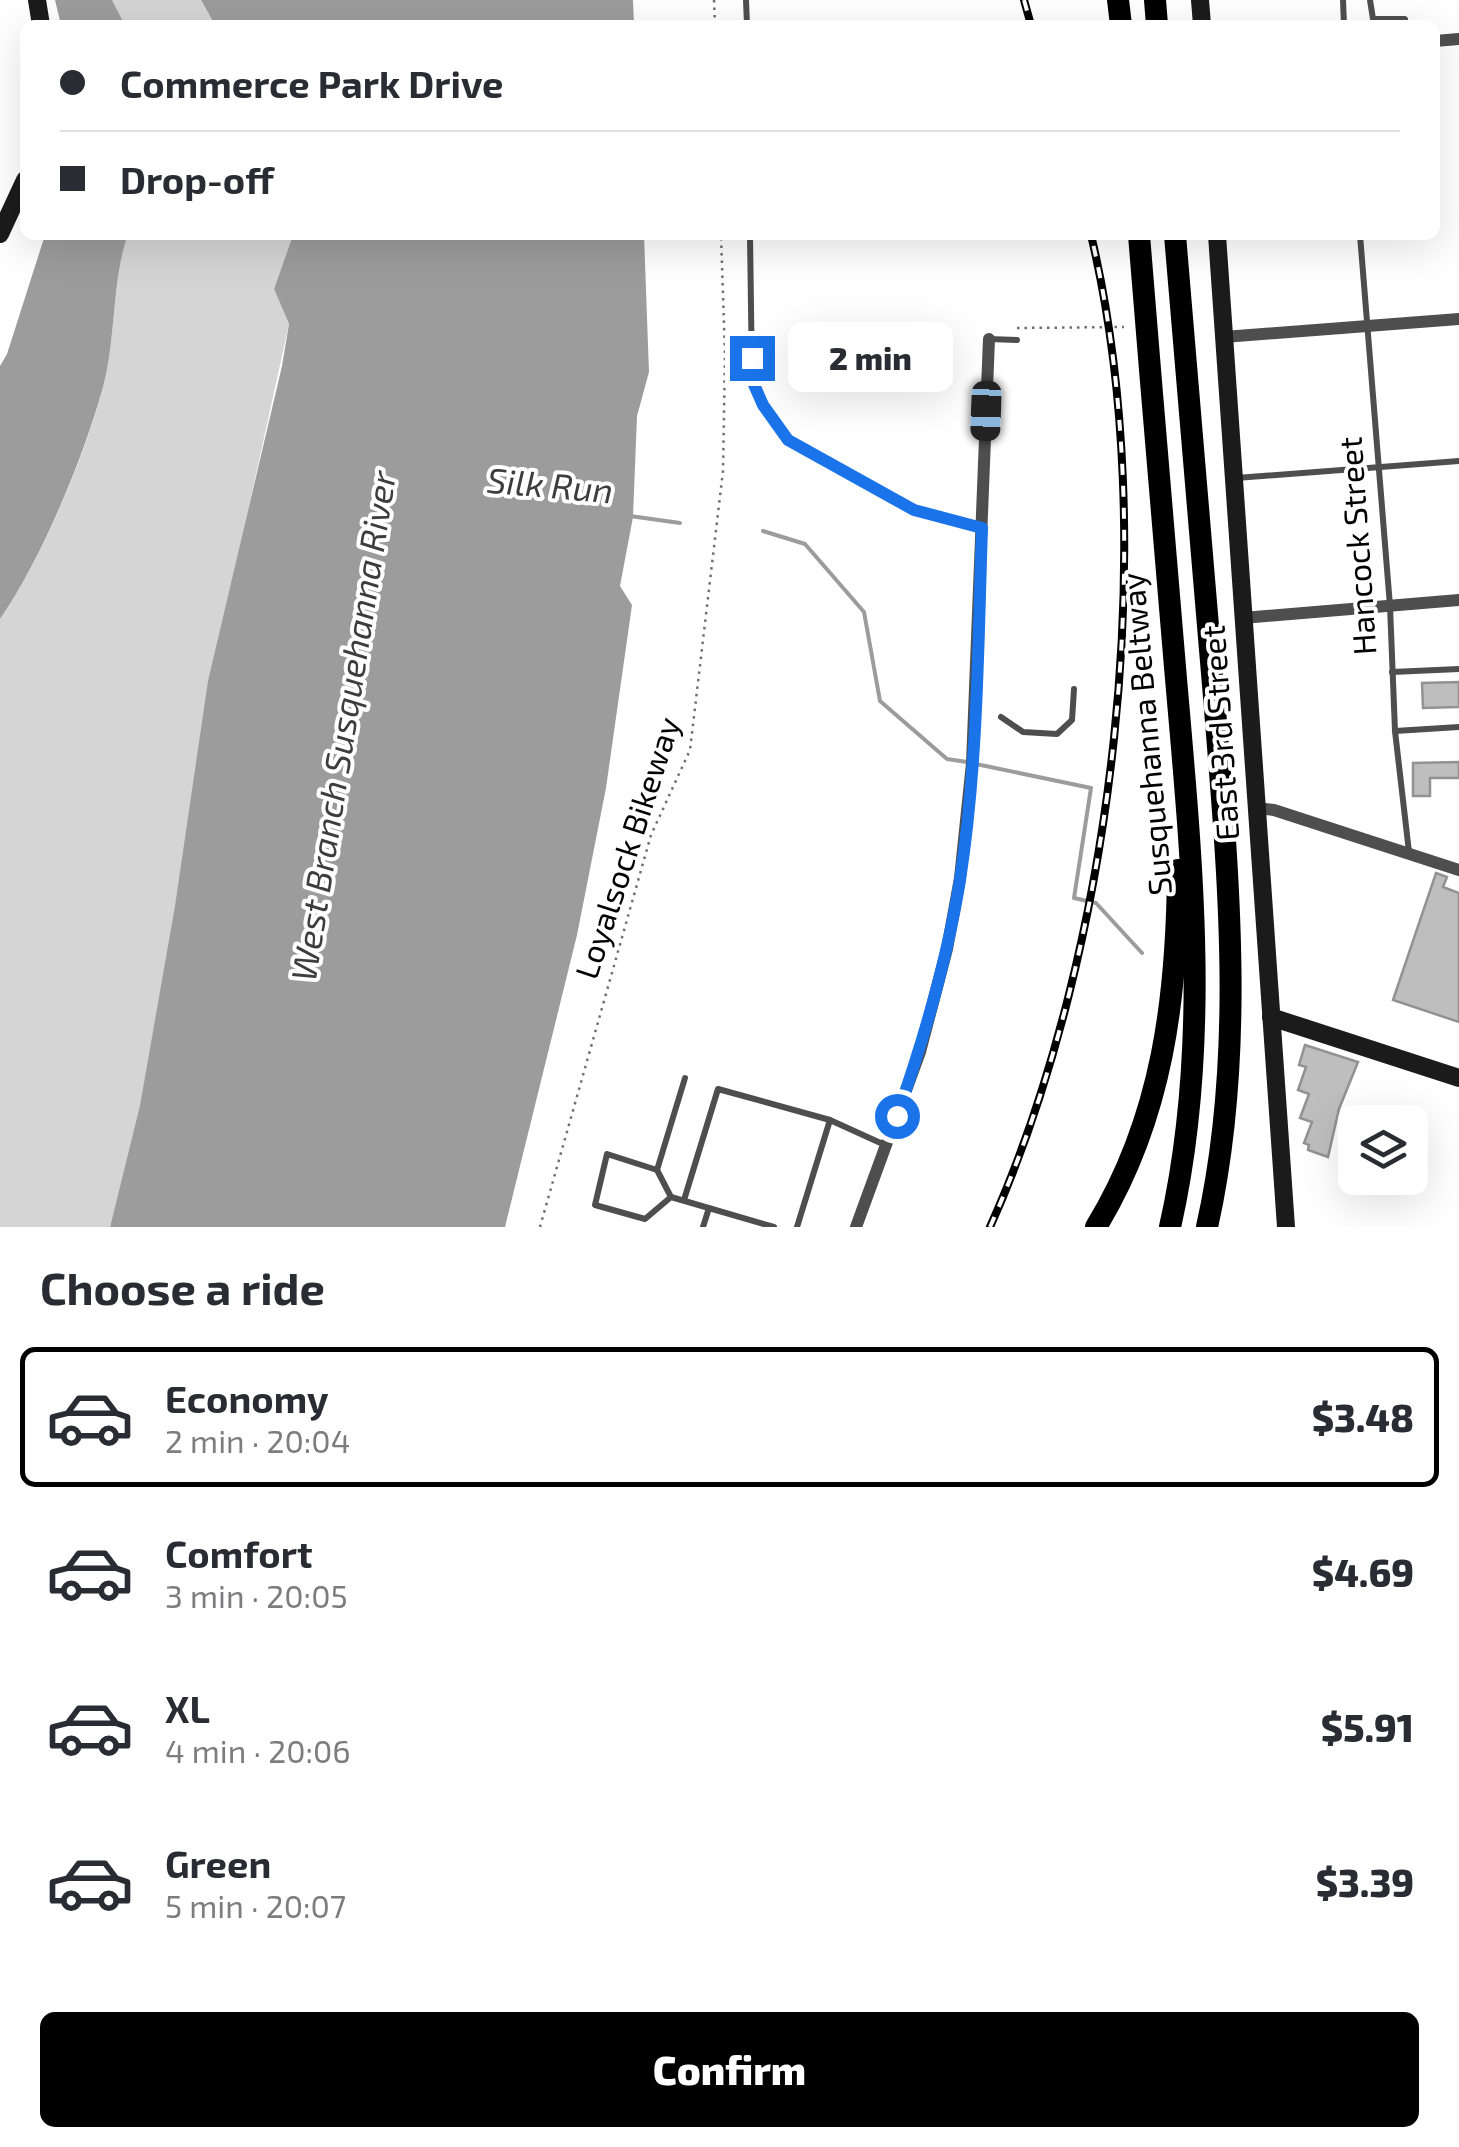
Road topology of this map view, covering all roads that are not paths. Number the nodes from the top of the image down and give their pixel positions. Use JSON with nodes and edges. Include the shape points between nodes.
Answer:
{"nodes":[{"id":1,"x":1370,"y":0,"type":"edge"},
{"id":2,"x":1405,"y":20,"type":"edge"},
{"id":3,"x":20,"y":191,"type":"edge"},
{"id":4,"x":0,"y":234,"type":"edge"},
{"id":5,"x":750,"y":240,"type":"edge"},
{"id":6,"x":1139,"y":240,"type":"edge"},
{"id":7,"x":1175,"y":240,"type":"edge"},
{"id":8,"x":1217,"y":240,"type":"edge"},
{"id":9,"x":1360,"y":240,"type":"edge"},
{"id":10,"x":1459,"y":319,"type":"edge"},
{"id":11,"x":1367,"y":326,"type":"junction"},
{"id":12,"x":1224,"y":337,"type":"junction"},
{"id":13,"x":989,"y":339,"type":"joint"},
{"id":14,"x":1017,"y":340,"type":"dead end"},
{"id":15,"x":1459,"y":461,"type":"edge"},
{"id":16,"x":1378,"y":467,"type":"junction"},
{"id":17,"x":1234,"y":478,"type":"junction"},
{"id":18,"x":982,"y":528,"type":"junction"},
{"id":19,"x":1459,"y":600,"type":"edge"},
{"id":20,"x":1390,"y":606,"type":"junction"},
{"id":21,"x":1243,"y":618,"type":"junction"},
{"id":22,"x":1171,"y":622,"type":"junction"},
{"id":23,"x":1459,"y":669,"type":"edge"},
{"id":24,"x":1392,"y":672,"type":"junction"},
{"id":25,"x":1074,"y":689,"type":"dead end"},
{"id":26,"x":1001,"y":717,"type":"dead end"},
{"id":27,"x":1459,"y":727,"type":"edge"},
{"id":28,"x":1395,"y":731,"type":"junction"},
{"id":29,"x":1257,"y":808,"type":"junction"},
{"id":30,"x":1409,"y":854,"type":"junction"},
{"id":31,"x":1459,"y":870,"type":"edge"},
{"id":32,"x":1271,"y":1017,"type":"junction"},
{"id":33,"x":685,"y":1078,"type":"dead end"},
{"id":34,"x":1459,"y":1078,"type":"edge"},
{"id":35,"x":830,"y":1120,"type":"junction"},
{"id":36,"x":886,"y":1146,"type":"junction"},
{"id":37,"x":657,"y":1170,"type":"junction"},
{"id":38,"x":671,"y":1197,"type":"junction"},
{"id":39,"x":684,"y":1200,"type":"junction"},
{"id":40,"x":709,"y":1208,"type":"junction"},
{"id":41,"x":703,"y":1227,"type":"edge"},
{"id":42,"x":774,"y":1227,"type":"edge"},
{"id":43,"x":797,"y":1227,"type":"edge"},
{"id":44,"x":856,"y":1227,"type":"edge"},
{"id":45,"x":1096,"y":1227,"type":"edge"},
{"id":46,"x":1170,"y":1227,"type":"edge"},
{"id":47,"x":1209,"y":1227,"type":"edge"},
{"id":48,"x":1286,"y":1227,"type":"edge"}],
"edges":[{"from":1,"to":2,"type":"lane","via":[[1372,19]]},
{"from":3,"to":4,"type":"main road"},
{"from":5,"to":18,"type":"lane","via":[[752,380],[788,440],[914,510]]},
{"from":6,"to":22,"type":"highway","name":"Susquehanna Beltway"},
{"from":7,"to":47,"type":"highway","name":"Susquehanna Beltway","via":[[1229,909],[1231,1004]]},
{"from":8,"to":12,"type":"main road","name":"East 3rd Street"},
{"from":9,"to":11,"type":"lane","name":"Hancock Street"},
{"from":10,"to":11,"type":"street"},
{"from":11,"to":12,"type":"street"},
{"from":11,"to":16,"type":"lane","name":"Hancock Street"},
{"from":12,"to":17,"type":"main road","name":"East 3rd Street"},
{"from":13,"to":14,"type":"lane"},
{"from":13,"to":18,"type":"street"},
{"from":15,"to":16,"type":"lane"},
{"from":16,"to":17,"type":"lane"},
{"from":16,"to":20,"type":"lane","name":"Hancock Street"},
{"from":17,"to":21,"type":"main road","name":"East 3rd Street"},
{"from":18,"to":36,"type":"street","via":[[960,878],[920,1052]]},
{"from":19,"to":20,"type":"street"},
{"from":20,"to":21,"type":"street"},
{"from":20,"to":24,"type":"lane","name":"Hancock Street"},
{"from":21,"to":29,"type":"main road","name":"East 3rd Street"},
{"from":22,"to":45,"type":"highway","via":[[1178,869],[1171,1011],[1144,1130]]},
{"from":22,"to":46,"type":"highway","name":"Susquehanna Beltway","via":[[1196,953],[1193,1071]]},
{"from":23,"to":24,"type":"lane"},
{"from":24,"to":28,"type":"lane","name":"Hancock Street"},
{"from":25,"to":26,"type":"lane","via":[[1072,720],[1057,734],[1023,732]]},
{"from":27,"to":28,"type":"lane"},
{"from":28,"to":30,"type":"lane","name":"Hancock Street"},
{"from":29,"to":30,"type":"street"},
{"from":29,"to":32,"type":"main road","name":"East 3rd Street"},
{"from":30,"to":31,"type":"street"},
{"from":32,"to":34,"type":"main road"},
{"from":32,"to":48,"type":"main road","name":"East 3rd Street"},
{"from":33,"to":37,"type":"lane"},
{"from":35,"to":36,"type":"lane"},
{"from":35,"to":39,"type":"lane","via":[[718,1089]]},
{"from":35,"to":43,"type":"lane"},
{"from":36,"to":44,"type":"street"},
{"from":37,"to":38,"type":"lane"},
{"from":37,"to":38,"type":"lane","via":[[607,1154],[595,1204],[645,1219]]},
{"from":38,"to":39,"type":"lane"},
{"from":39,"to":40,"type":"lane"},
{"from":40,"to":41,"type":"lane"},
{"from":40,"to":42,"type":"lane"}]}
